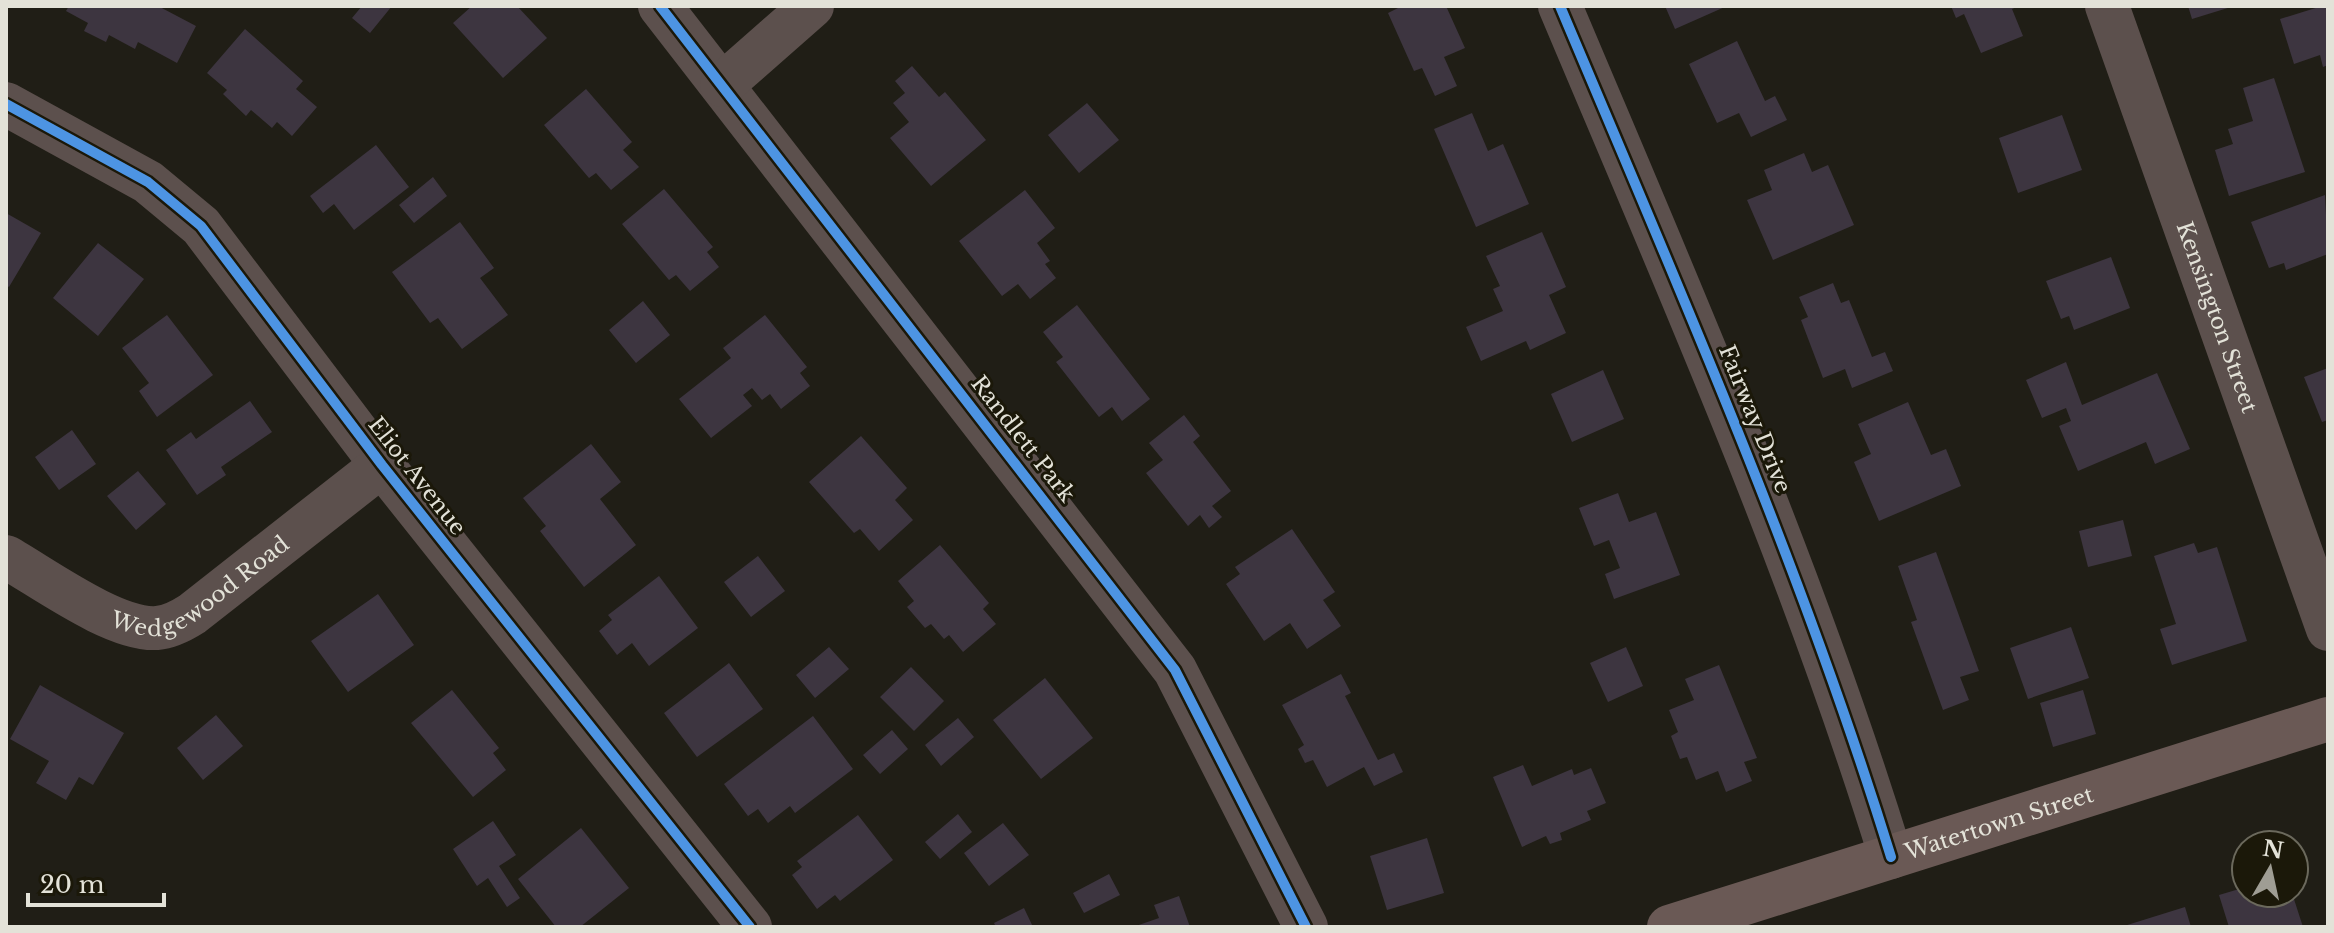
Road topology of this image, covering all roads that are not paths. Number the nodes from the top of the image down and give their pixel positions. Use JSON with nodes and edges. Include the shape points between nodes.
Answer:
{"nodes":[{"id":1,"x":660,"y":6,"type":"edge"},
{"id":2,"x":812,"y":6,"type":"edge"},
{"id":3,"x":1560,"y":6,"type":"edge"},
{"id":4,"x":2107,"y":6,"type":"edge"},
{"id":5,"x":722,"y":85,"type":"junction"},
{"id":6,"x":6,"y":104,"type":"edge"},
{"id":7,"x":382,"y":465,"type":"junction"},
{"id":8,"x":6,"y":557,"type":"edge"},
{"id":9,"x":2328,"y":629,"type":"edge"},
{"id":10,"x":2328,"y":719,"type":"edge"},
{"id":11,"x":1891,"y":857,"type":"junction"},
{"id":12,"x":750,"y":927,"type":"edge"},
{"id":13,"x":1306,"y":927,"type":"edge"},
{"id":14,"x":1669,"y":927,"type":"edge"}],
"edges":[{"from":1,"to":5,"type":"street","name":"Randlett Park"},
{"from":2,"to":5,"type":"street"},
{"from":3,"to":11,"type":"street","name":"Fairway Drive","via":[[1756,473]]},
{"from":4,"to":9,"type":"street","name":"Kensington Street"},
{"from":5,"to":13,"type":"street","name":"Randlett Park","via":[[1175,670]]},
{"from":6,"to":7,"type":"street","name":"Eliot Avenue","via":[[148,182],[185,210],[215,242]]},
{"from":7,"to":8,"type":"street","name":"Wedgewood Road","via":[[192,614],[169,626],[127,624]]},
{"from":7,"to":12,"type":"street","name":"Eliot Avenue"},
{"from":10,"to":11,"type":"main road","name":"Watertown Street"},
{"from":11,"to":14,"type":"main road","name":"Watertown Street"}]}
